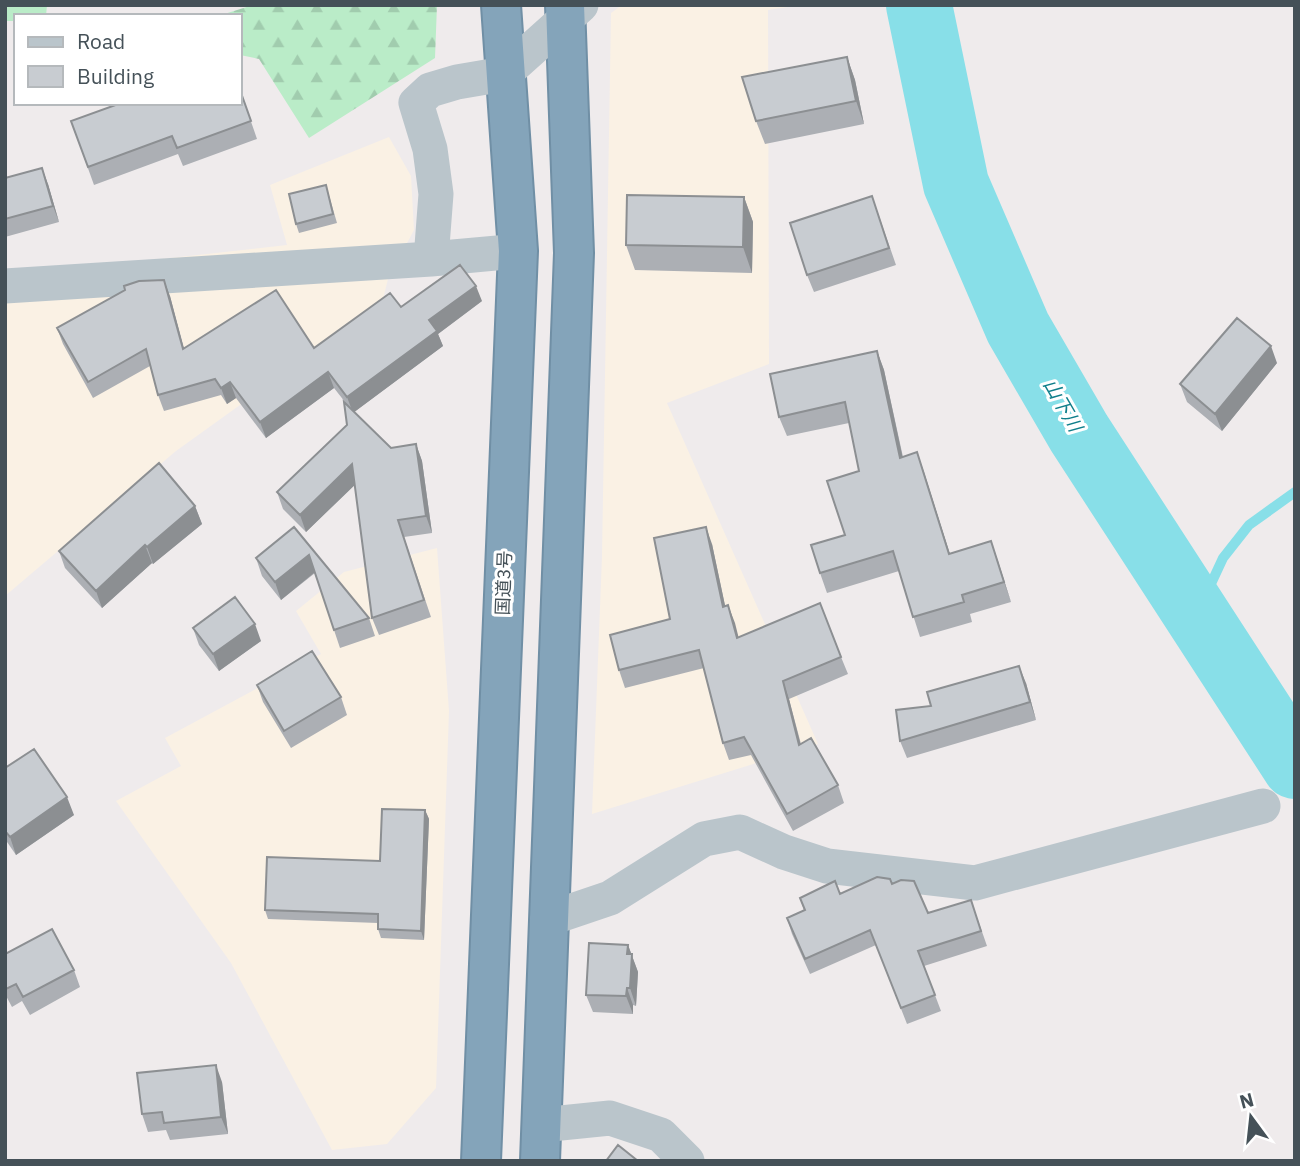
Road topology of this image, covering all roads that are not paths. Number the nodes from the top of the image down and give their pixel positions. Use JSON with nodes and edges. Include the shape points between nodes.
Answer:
{"nodes":[{"id":1,"x":501,"y":5,"type":"edge"},
{"id":2,"x":571,"y":10,"type":"edge"},
{"id":3,"x":505,"y":74,"type":"junction"},
{"id":4,"x":517,"y":251,"type":"junction"},
{"id":5,"x":431,"y":259,"type":"junction"},
{"id":6,"x":5,"y":286,"type":"edge"},
{"id":7,"x":1263,"y":806,"type":"dead end"},
{"id":8,"x":548,"y":919,"type":"junction"},
{"id":9,"x":540,"y":1143,"type":"edge"},
{"id":10,"x":481,"y":1161,"type":"edge"},
{"id":11,"x":687,"y":1161,"type":"edge"}],
"edges":[{"from":1,"to":3,"type":"highway","name":"国道3号"},
{"from":2,"to":3,"type":"street"},
{"from":2,"to":8,"type":"highway","via":[[574,253]]},
{"from":3,"to":4,"type":"highway","name":"国道3号"},
{"from":3,"to":5,"type":"street","via":[[430,90],[416,103],[430,149],[436,194]]},
{"from":4,"to":5,"type":"street"},
{"from":4,"to":10,"type":"highway","name":"国道3号"},
{"from":5,"to":6,"type":"street"},
{"from":7,"to":8,"type":"street","via":[[975,883],[827,866],[740,832],[704,839],[610,898]]},
{"from":8,"to":9,"type":"highway"},
{"from":9,"to":11,"type":"street","via":[[610,1118],[661,1135]]}]}
